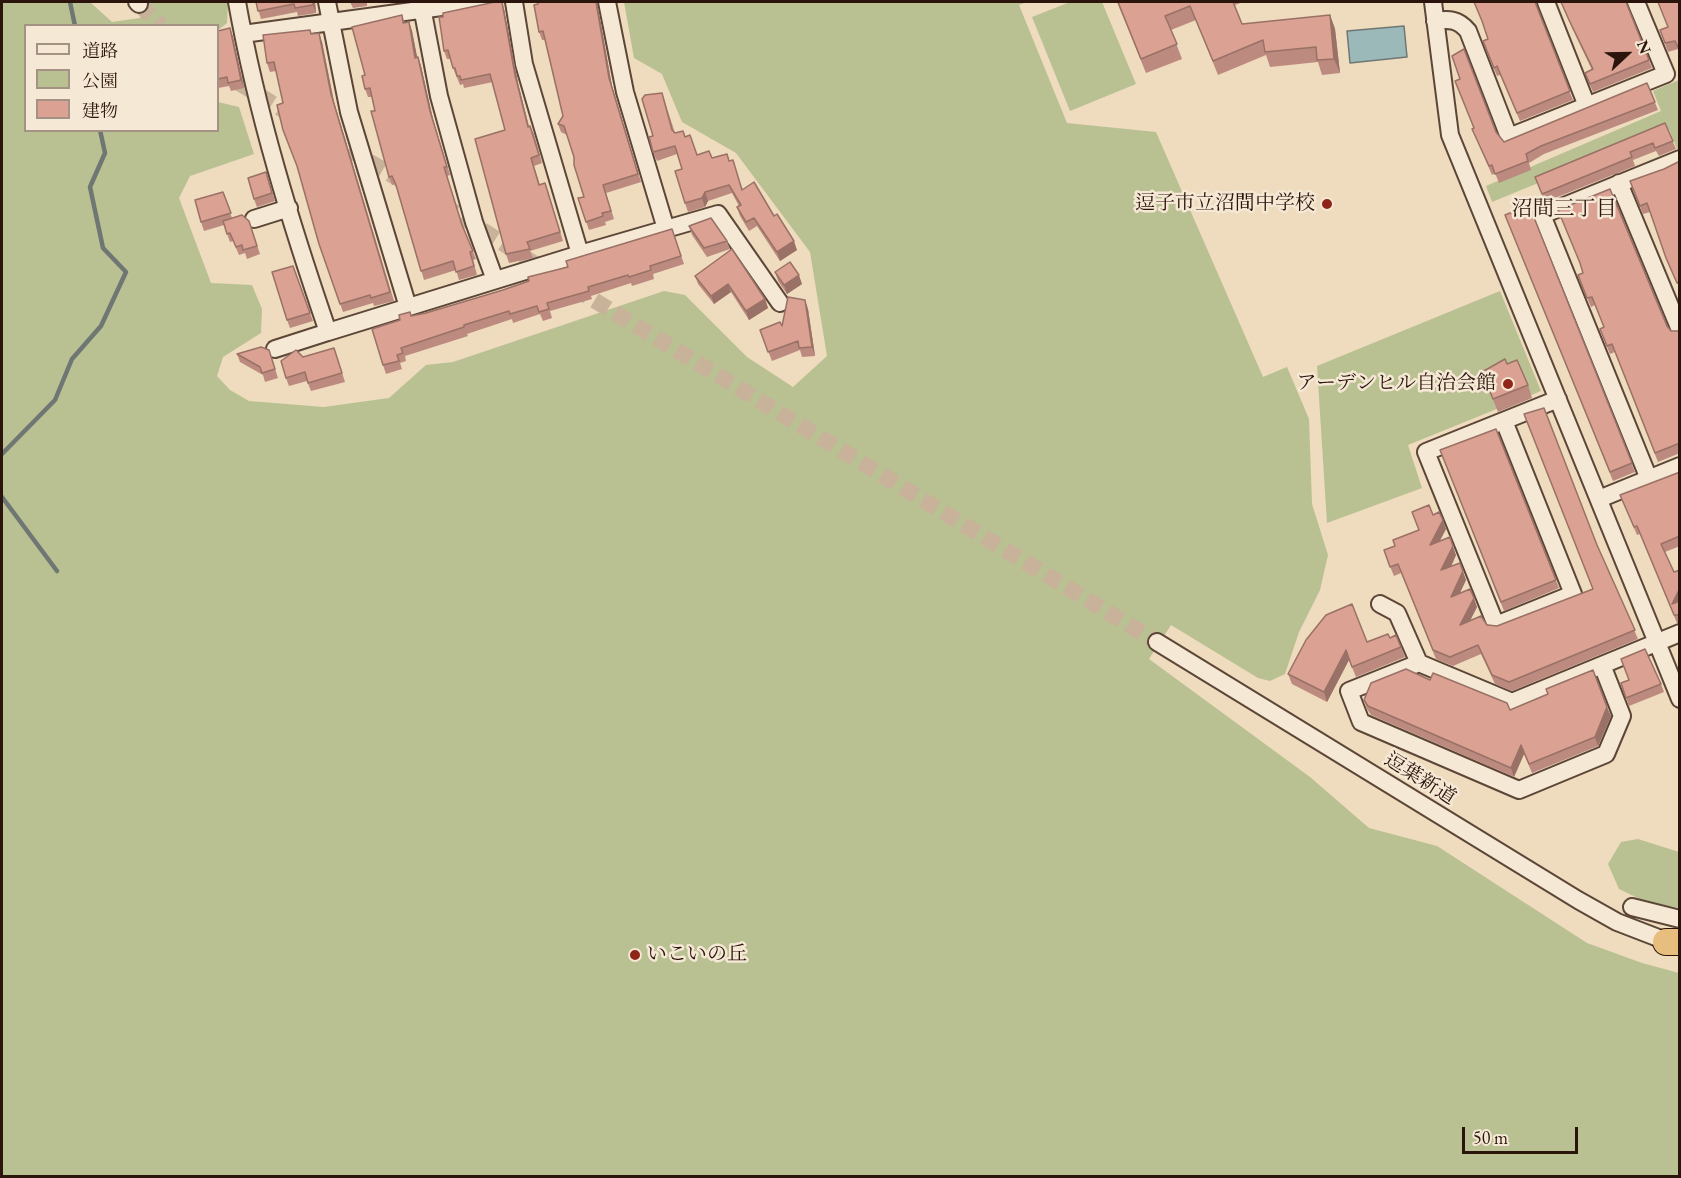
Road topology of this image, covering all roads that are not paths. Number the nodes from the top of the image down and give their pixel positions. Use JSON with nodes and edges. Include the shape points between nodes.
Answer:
{"nodes":[{"id":1,"x":237,"y":2,"type":"edge"},
{"id":2,"x":327,"y":2,"type":"edge"},
{"id":3,"x":478,"y":2,"type":"edge"},
{"id":4,"x":514,"y":2,"type":"edge"},
{"id":5,"x":607,"y":2,"type":"edge"},
{"id":6,"x":1433,"y":2,"type":"edge"},
{"id":7,"x":1546,"y":2,"type":"edge"},
{"id":8,"x":1636,"y":2,"type":"edge"},
{"id":9,"x":422,"y":5,"type":"edge"},
{"id":10,"x":1435,"y":21,"type":"junction"},
{"id":11,"x":330,"y":22,"type":"junction"},
{"id":12,"x":243,"y":34,"type":"junction"},
{"id":13,"x":1587,"y":106,"type":"junction"},
{"id":14,"x":1680,"y":159,"type":"edge"},
{"id":15,"x":1619,"y":183,"type":"junction"},
{"id":16,"x":289,"y":208,"type":"junction"},
{"id":17,"x":254,"y":219,"type":"dead end"},
{"id":18,"x":666,"y":229,"type":"junction"},
{"id":19,"x":580,"y":254,"type":"junction"},
{"id":20,"x":495,"y":280,"type":"junction"},
{"id":21,"x":780,"y":303,"type":"dead end"},
{"id":22,"x":408,"y":307,"type":"junction"},
{"id":23,"x":1680,"y":330,"type":"edge"},
{"id":24,"x":328,"y":332,"type":"junction"},
{"id":25,"x":275,"y":350,"type":"dead end"},
{"id":26,"x":1558,"y":399,"type":"junction"},
{"id":27,"x":1504,"y":421,"type":"junction"},
{"id":28,"x":1680,"y":466,"type":"edge"},
{"id":29,"x":1649,"y":479,"type":"junction"},
{"id":30,"x":1599,"y":499,"type":"junction"},
{"id":31,"x":1380,"y":604,"type":"dead end"},
{"id":32,"x":1680,"y":633,"type":"edge"},
{"id":33,"x":1158,"y":642,"type":"tunnel mouth"},
{"id":34,"x":1658,"y":642,"type":"junction"},
{"id":35,"x":1419,"y":663,"type":"junction"},
{"id":36,"x":1602,"y":665,"type":"junction"},
{"id":37,"x":1677,"y":694,"type":"edge"},
{"id":38,"x":1632,"y":907,"type":"dead end"},
{"id":39,"x":1680,"y":918,"type":"edge"},
{"id":40,"x":1676,"y":943,"type":"edge"}],
"edges":[{"from":1,"to":12,"type":"street"},
{"from":2,"to":11,"type":"street"},
{"from":3,"to":9,"type":"street"},
{"from":4,"to":19,"type":"street","via":[[524,64]]},
{"from":5,"to":18,"type":"street","via":[[626,92]]},
{"from":6,"to":10,"type":"street"},
{"from":7,"to":13,"type":"street"},
{"from":8,"to":13,"type":"street","via":[[1666,74]]},
{"from":9,"to":11,"type":"street"},
{"from":9,"to":20,"type":"street","via":[[462,179]]},
{"from":10,"to":13,"type":"street","via":[[1449,19],[1461,23],[1468,31],[1509,137]]},
{"from":10,"to":26,"type":"street","via":[[1450,135]]},
{"from":11,"to":12,"type":"street"},
{"from":11,"to":22,"type":"street","via":[[349,112]]},
{"from":12,"to":16,"type":"street","via":[[251,76]]},
{"from":14,"to":15,"type":"street"},
{"from":15,"to":23,"type":"street"},
{"from":15,"to":29,"type":"street","via":[[1542,214]]},
{"from":16,"to":17,"type":"street"},
{"from":16,"to":24,"type":"street"},
{"from":18,"to":19,"type":"street"},
{"from":18,"to":21,"type":"street","via":[[718,214]]},
{"from":19,"to":20,"type":"street"},
{"from":20,"to":22,"type":"street"},
{"from":22,"to":24,"type":"street"},
{"from":24,"to":25,"type":"street"},
{"from":26,"to":27,"type":"street"},
{"from":26,"to":30,"type":"street"},
{"from":27,"to":27,"type":"street","via":[[1426,452],[1496,625],[1573,594]]},
{"from":28,"to":29,"type":"street"},
{"from":29,"to":30,"type":"street"},
{"from":30,"to":34,"type":"street"},
{"from":31,"to":35,"type":"street","via":[[1397,613]]},
{"from":32,"to":34,"type":"street"},
{"from":33,"to":40,"type":"street","name":"逗葉新道","via":[[1578,900],[1617,922]]},
{"from":34,"to":36,"type":"street"},
{"from":34,"to":37,"type":"street"},
{"from":35,"to":36,"type":"street","via":[[1512,702]]},
{"from":35,"to":36,"type":"street","via":[[1349,691],[1361,722],[1520,790],[1606,754],[1622,716]]},
{"from":38,"to":39,"type":"street"}]}
